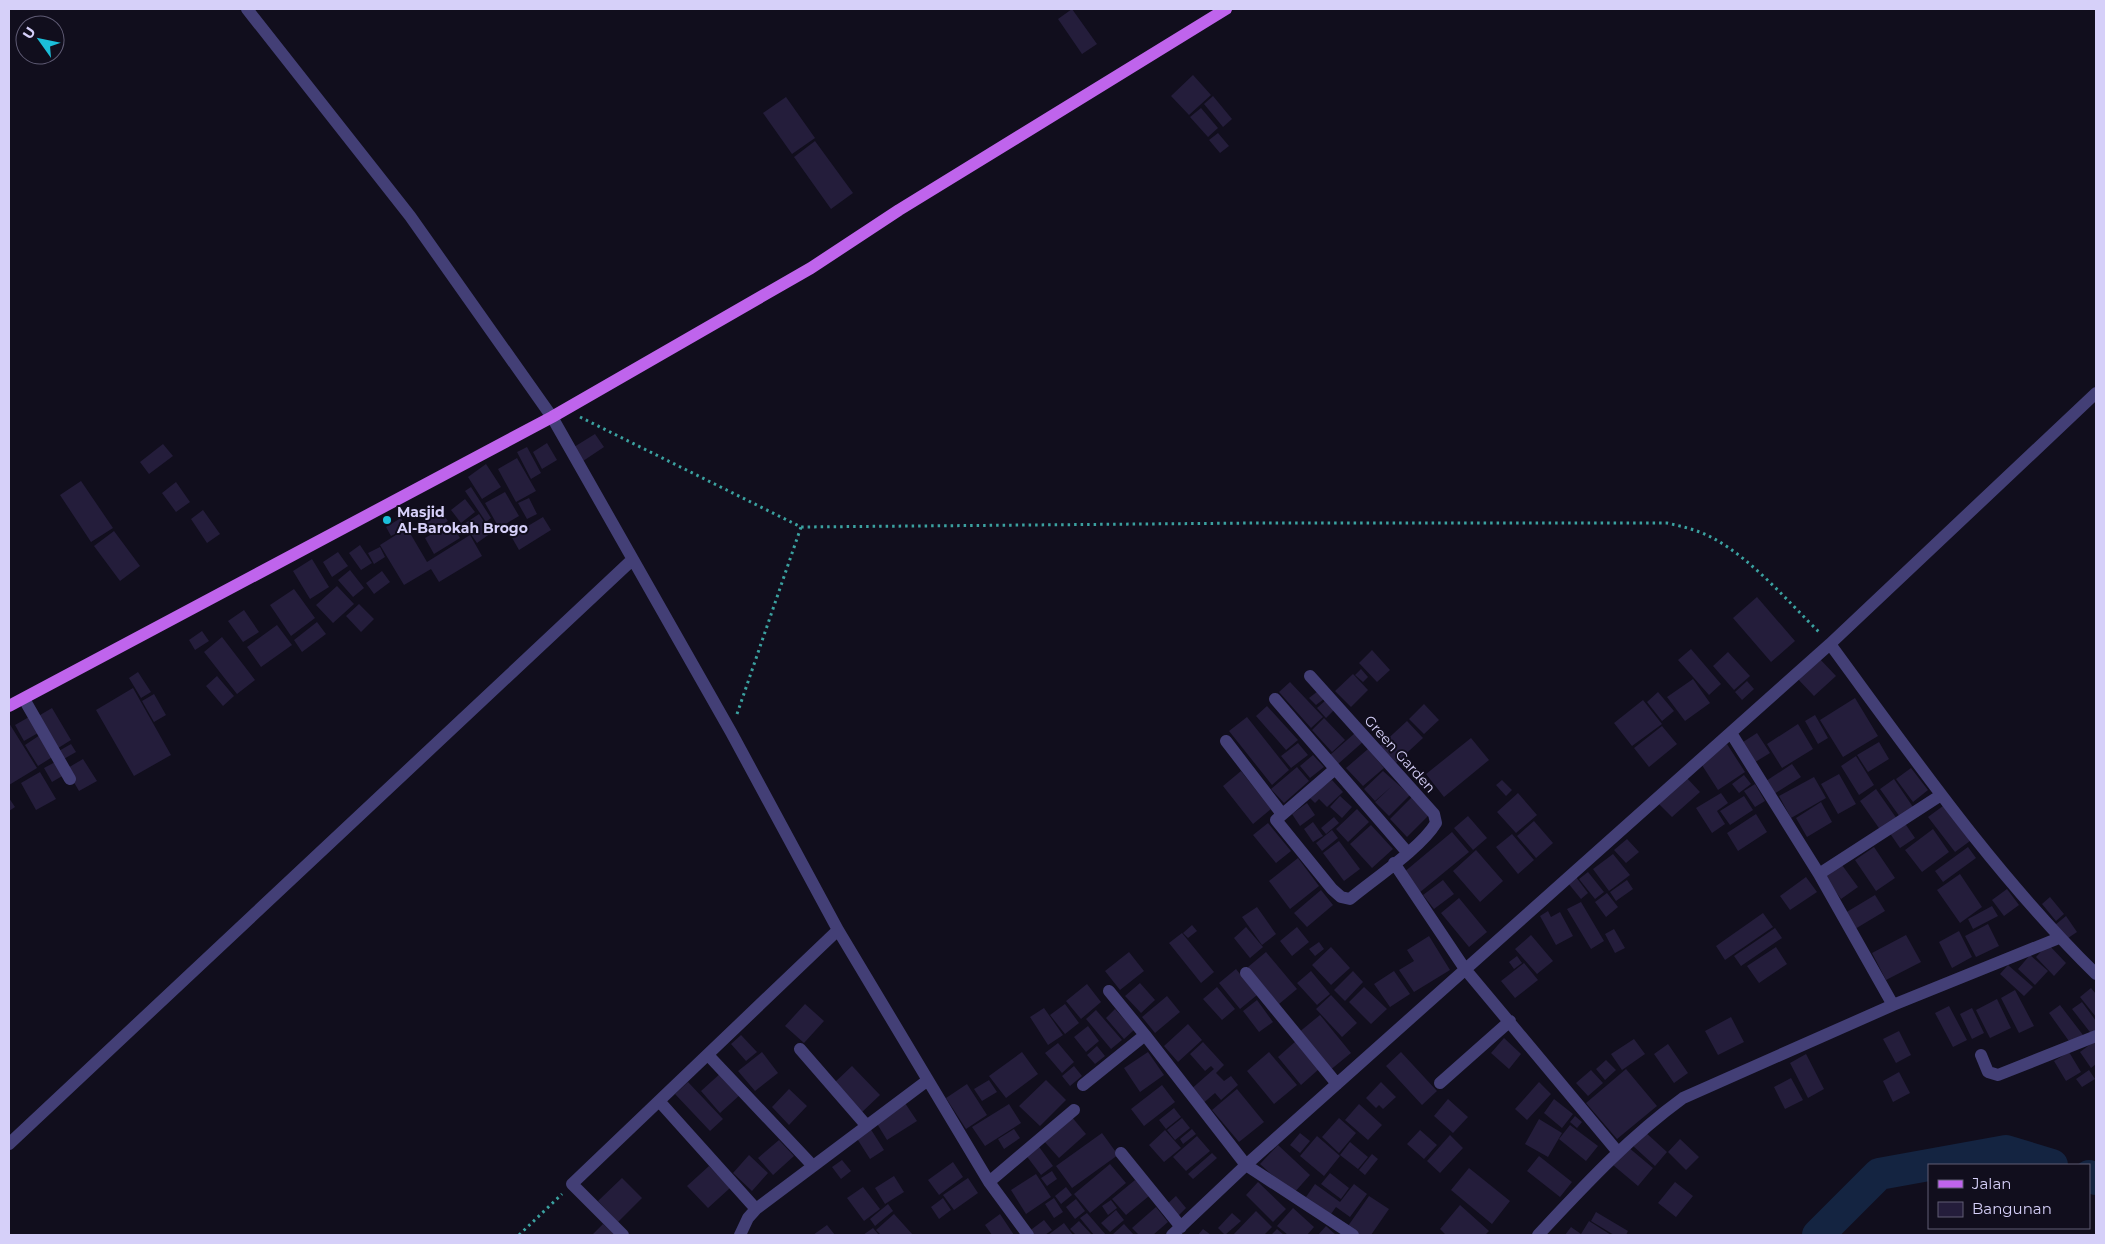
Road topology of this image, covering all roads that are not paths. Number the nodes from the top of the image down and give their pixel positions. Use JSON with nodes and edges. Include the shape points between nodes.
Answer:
{"nodes":[{"id":1,"x":247,"y":9,"type":"edge"},
{"id":2,"x":1226,"y":9,"type":"edge"},
{"id":3,"x":2096,"y":393,"type":"edge"},
{"id":4,"x":552,"y":417,"type":"junction"},
{"id":5,"x":632,"y":560,"type":"junction"},
{"id":6,"x":1830,"y":644,"type":"junction"},
{"id":7,"x":1310,"y":676,"type":"dead end"},
{"id":8,"x":24,"y":699,"type":"junction"},
{"id":9,"x":1275,"y":699,"type":"dead end"},
{"id":10,"x":9,"y":706,"type":"edge"},
{"id":11,"x":1731,"y":733,"type":"junction"},
{"id":12,"x":1226,"y":741,"type":"dead end"},
{"id":13,"x":1335,"y":769,"type":"junction"},
{"id":14,"x":70,"y":779,"type":"dead end"},
{"id":15,"x":1941,"y":795,"type":"junction"},
{"id":16,"x":1282,"y":814,"type":"junction"},
{"id":17,"x":1407,"y":852,"type":"junction"},
{"id":18,"x":1394,"y":863,"type":"junction"},
{"id":19,"x":1819,"y":874,"type":"junction"},
{"id":20,"x":838,"y":930,"type":"junction"},
{"id":21,"x":2060,"y":938,"type":"junction"},
{"id":22,"x":1465,"y":969,"type":"junction"},
{"id":23,"x":1246,"y":973,"type":"dead end"},
{"id":24,"x":2096,"y":974,"type":"edge"},
{"id":25,"x":1109,"y":991,"type":"dead end"},
{"id":26,"x":1893,"y":1005,"type":"junction"},
{"id":27,"x":1510,"y":1021,"type":"junction"},
{"id":28,"x":1145,"y":1035,"type":"junction"},
{"id":29,"x":2096,"y":1036,"type":"edge"},
{"id":30,"x":800,"y":1049,"type":"dead end"},
{"id":31,"x":708,"y":1054,"type":"junction"},
{"id":32,"x":1981,"y":1055,"type":"dead end"},
{"id":33,"x":928,"y":1080,"type":"junction"},
{"id":34,"x":1440,"y":1083,"type":"dead end"},
{"id":35,"x":1337,"y":1084,"type":"junction"},
{"id":36,"x":1083,"y":1085,"type":"dead end"},
{"id":37,"x":659,"y":1101,"type":"junction"},
{"id":38,"x":1074,"y":1110,"type":"dead end"},
{"id":39,"x":866,"y":1125,"type":"junction"},
{"id":40,"x":9,"y":1144,"type":"edge"},
{"id":41,"x":1617,"y":1151,"type":"junction"},
{"id":42,"x":1121,"y":1153,"type":"dead end"},
{"id":43,"x":1246,"y":1165,"type":"junction"},
{"id":44,"x":814,"y":1166,"type":"junction"},
{"id":45,"x":990,"y":1182,"type":"junction"},
{"id":46,"x":756,"y":1209,"type":"junction"},
{"id":47,"x":1176,"y":1231,"type":"edge"},
{"id":48,"x":624,"y":1235,"type":"edge"},
{"id":49,"x":740,"y":1235,"type":"edge"},
{"id":50,"x":1028,"y":1235,"type":"edge"},
{"id":51,"x":1353,"y":1235,"type":"edge"},
{"id":52,"x":1538,"y":1235,"type":"edge"}],
"edges":[{"from":1,"to":4,"type":"street","via":[[410,216]]},
{"from":2,"to":4,"type":"main road","via":[[810,268]]},
{"from":3,"to":6,"type":"street"},
{"from":4,"to":5,"type":"street"},
{"from":4,"to":8,"type":"main road"},
{"from":5,"to":20,"type":"street","via":[[731,732]]},
{"from":5,"to":40,"type":"street"},
{"from":6,"to":11,"type":"street"},
{"from":6,"to":15,"type":"street"},
{"from":7,"to":17,"type":"street","name":"Green Garden","via":[[1434,814],[1436,823],[1432,830]]},
{"from":8,"to":10,"type":"main road"},
{"from":8,"to":14,"type":"street"},
{"from":9,"to":13,"type":"street"},
{"from":11,"to":19,"type":"street"},
{"from":11,"to":22,"type":"street"},
{"from":12,"to":16,"type":"street","name":"Green Garden"},
{"from":13,"to":16,"type":"street"},
{"from":13,"to":17,"type":"street"},
{"from":15,"to":19,"type":"street"},
{"from":15,"to":21,"type":"street"},
{"from":16,"to":18,"type":"street","name":"Green Garden","via":[[1277,822],[1341,897],[1350,899]]},
{"from":17,"to":18,"type":"street","name":"Green Garden"},
{"from":18,"to":22,"type":"street"},
{"from":19,"to":26,"type":"street"},
{"from":20,"to":31,"type":"street"},
{"from":20,"to":33,"type":"street"},
{"from":21,"to":24,"type":"street"},
{"from":21,"to":26,"type":"street"},
{"from":22,"to":27,"type":"street"},
{"from":22,"to":35,"type":"street"},
{"from":23,"to":35,"type":"street"},
{"from":25,"to":28,"type":"street"},
{"from":26,"to":41,"type":"street","via":[[1683,1098]]},
{"from":27,"to":34,"type":"street"},
{"from":27,"to":41,"type":"street"},
{"from":28,"to":36,"type":"street"},
{"from":28,"to":43,"type":"street"},
{"from":29,"to":32,"type":"street","via":[[1998,1075],[1988,1072]]},
{"from":30,"to":39,"type":"street"},
{"from":31,"to":37,"type":"street"},
{"from":31,"to":44,"type":"street"},
{"from":33,"to":39,"type":"street"},
{"from":33,"to":45,"type":"street"},
{"from":35,"to":43,"type":"street"},
{"from":37,"to":46,"type":"street"},
{"from":37,"to":48,"type":"street","via":[[572,1184]]},
{"from":38,"to":45,"type":"street"},
{"from":39,"to":44,"type":"street"},
{"from":41,"to":52,"type":"street"},
{"from":42,"to":47,"type":"street"},
{"from":43,"to":47,"type":"street"},
{"from":43,"to":51,"type":"street"},
{"from":44,"to":46,"type":"street"},
{"from":45,"to":50,"type":"street"},
{"from":46,"to":49,"type":"street"}]}
